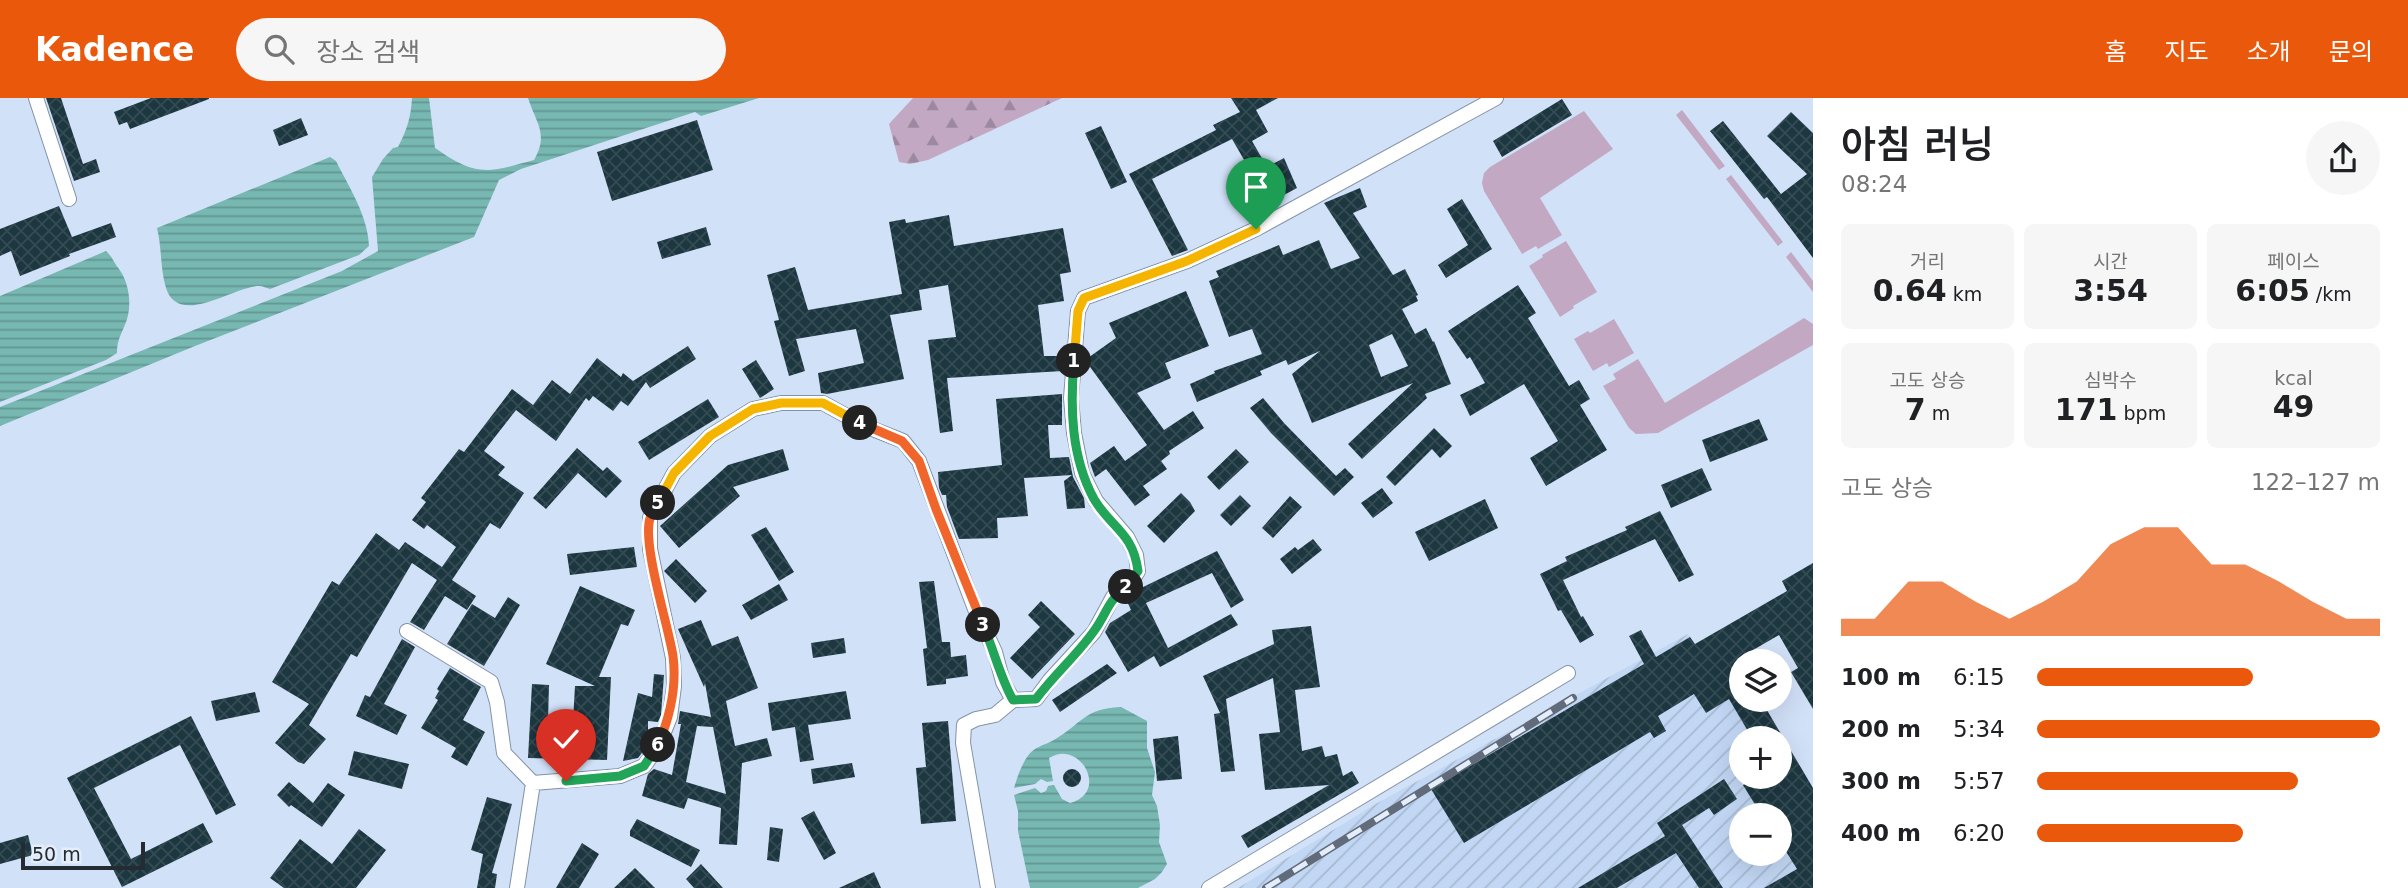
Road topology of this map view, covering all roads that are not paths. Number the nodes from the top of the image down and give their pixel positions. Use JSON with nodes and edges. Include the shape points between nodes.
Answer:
{"nodes":[{"id":1,"x":36,"y":98,"type":"edge"},
{"id":2,"x":1496,"y":98,"type":"edge"},
{"id":3,"x":69,"y":199,"type":"dead end"},
{"id":4,"x":407,"y":631,"type":"dead end"},
{"id":5,"x":1568,"y":673,"type":"dead end"},
{"id":6,"x":1013,"y":700,"type":"junction"},
{"id":7,"x":533,"y":783,"type":"junction"},
{"id":8,"x":517,"y":888,"type":"edge"},
{"id":9,"x":988,"y":888,"type":"edge"},
{"id":10,"x":1209,"y":888,"type":"edge"}],
"edges":[{"from":1,"to":3,"type":"street"},
{"from":2,"to":6,"type":"street","via":[[1256,229],[1187,261],[1084,298],[1078,311],[1071,398],[1074,433],[1082,473],[1096,501],[1127,537],[1138,571],[1113,597],[1094,632],[1036,699]]},
{"from":4,"to":7,"type":"street","via":[[491,682],[504,753]]},
{"from":5,"to":10,"type":"street"},
{"from":6,"to":7,"type":"street","via":[[919,461],[902,441],[823,403],[781,403],[753,409],[710,436],[674,473],[650,518],[650,549],[673,658],[674,686],[670,717],[658,747],[644,766],[620,776]]},
{"from":6,"to":9,"type":"street","via":[[995,715],[964,725],[963,743]]},
{"from":7,"to":8,"type":"street"}]}
